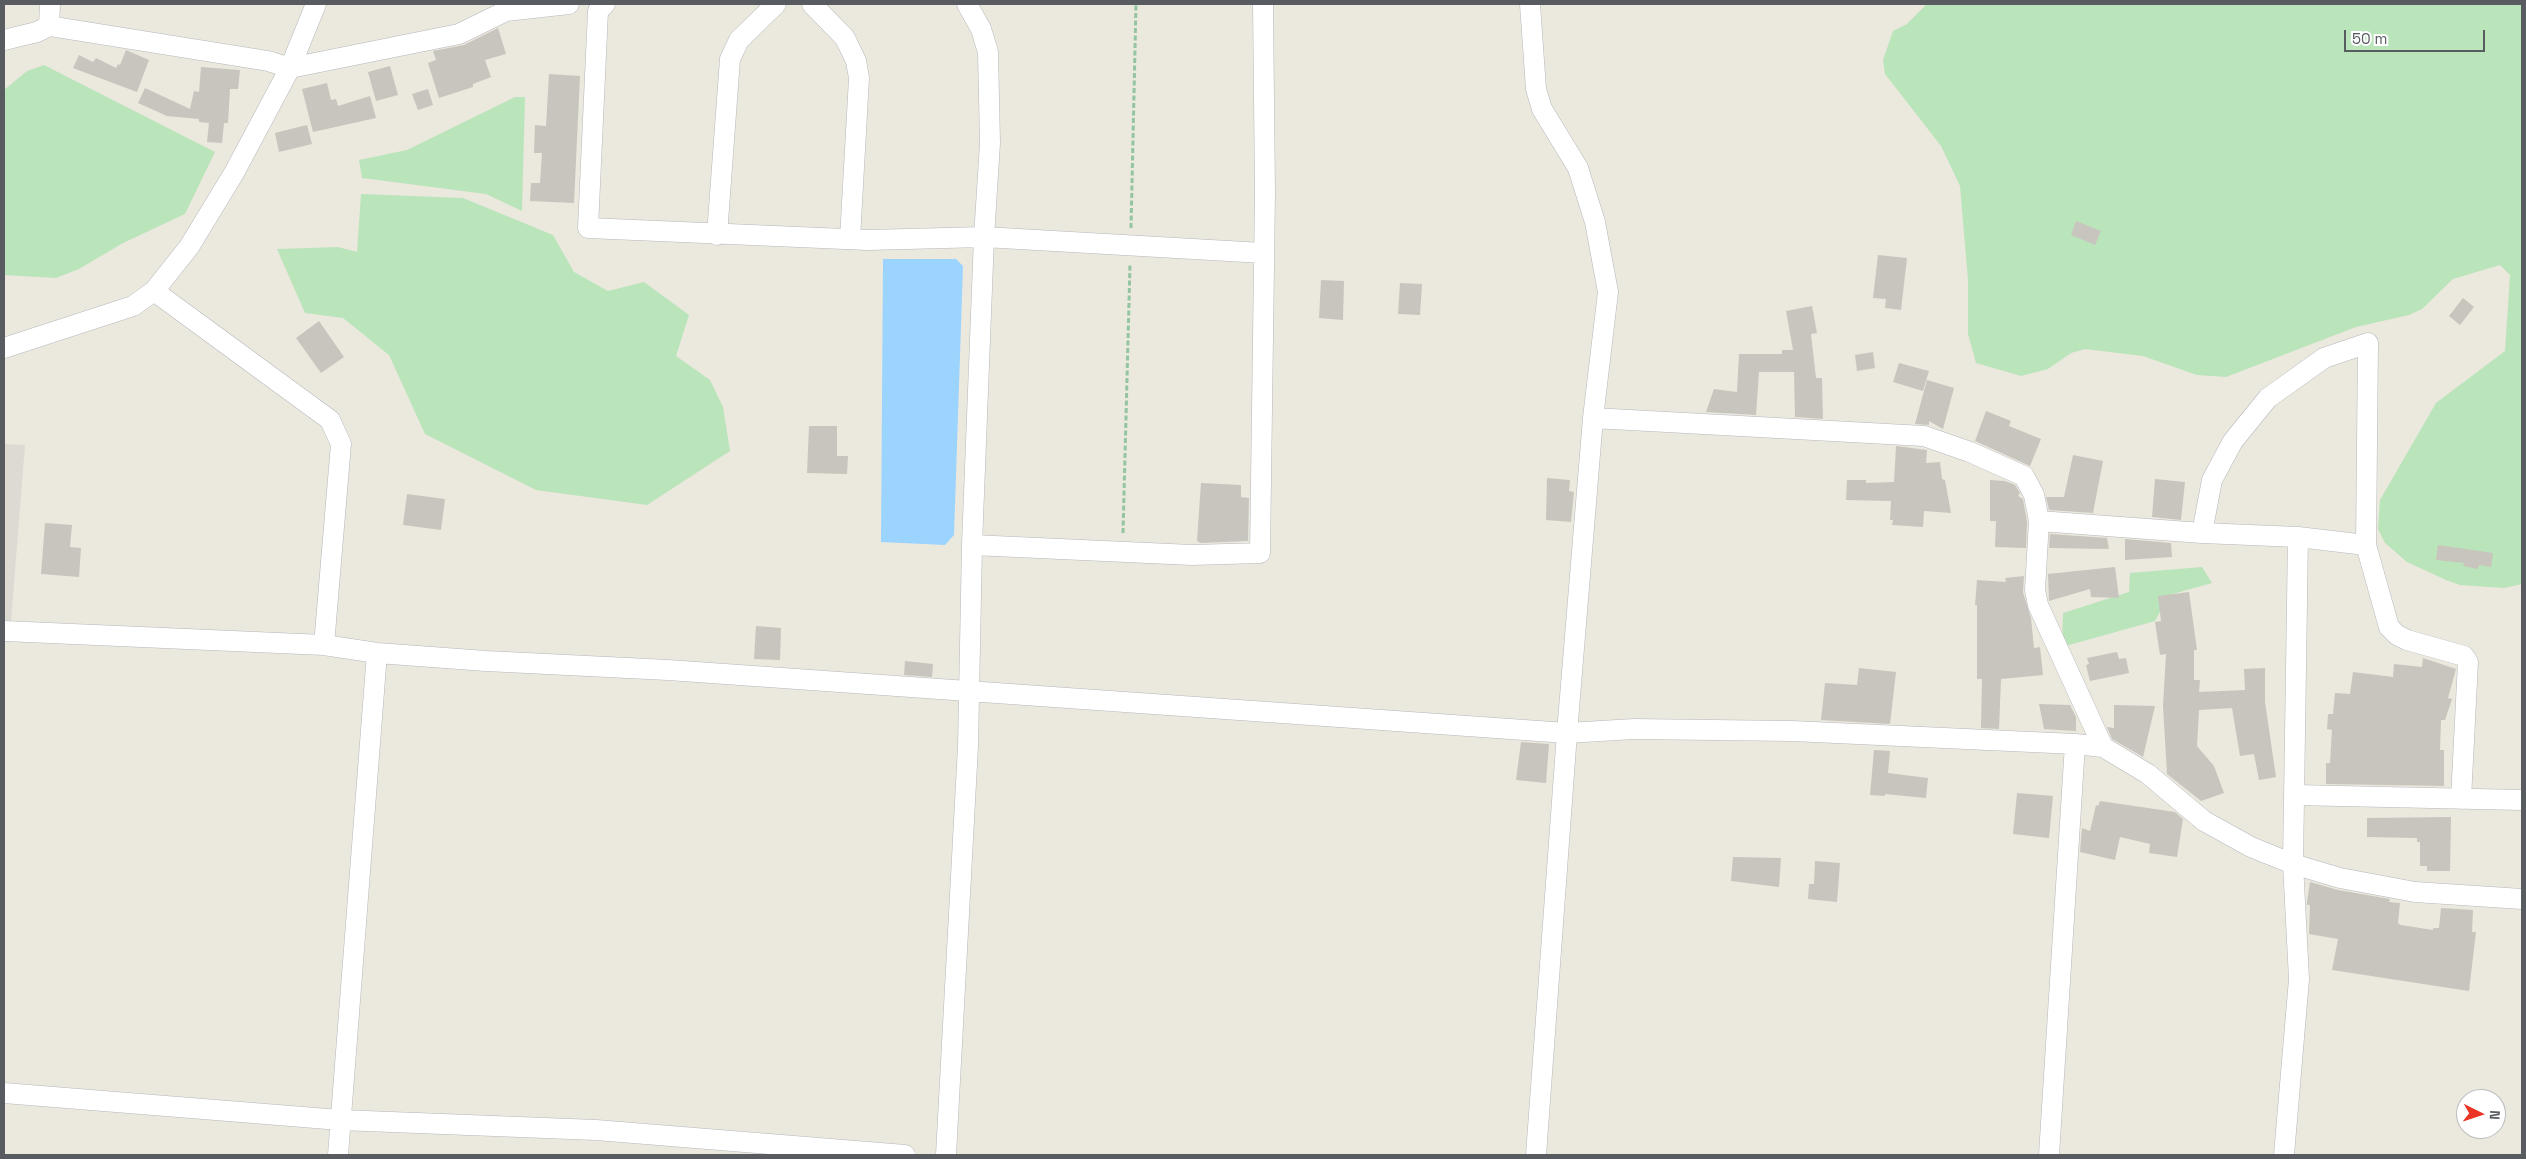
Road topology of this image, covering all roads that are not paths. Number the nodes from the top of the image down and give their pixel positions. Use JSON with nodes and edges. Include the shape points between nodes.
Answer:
{"nodes":[{"id":1,"x":50,"y":4,"type":"edge"},
{"id":2,"x":316,"y":4,"type":"edge"},
{"id":3,"x":569,"y":4,"type":"edge"},
{"id":4,"x":605,"y":4,"type":"edge"},
{"id":5,"x":776,"y":4,"type":"edge"},
{"id":6,"x":812,"y":4,"type":"edge"},
{"id":7,"x":967,"y":4,"type":"edge"},
{"id":8,"x":1263,"y":4,"type":"edge"},
{"id":9,"x":1530,"y":4,"type":"edge"},
{"id":10,"x":49,"y":26,"type":"junction"},
{"id":11,"x":4,"y":40,"type":"edge"},
{"id":12,"x":290,"y":68,"type":"junction"},
{"id":13,"x":718,"y":235,"type":"junction"},
{"id":14,"x":984,"y":237,"type":"junction"},
{"id":15,"x":850,"y":239,"type":"junction"},
{"id":16,"x":1262,"y":253,"type":"junction"},
{"id":17,"x":154,"y":291,"type":"junction"},
{"id":18,"x":4,"y":348,"type":"edge"},
{"id":19,"x":1593,"y":418,"type":"junction"},
{"id":20,"x":2039,"y":521,"type":"junction"},
{"id":21,"x":2202,"y":533,"type":"junction"},
{"id":22,"x":2298,"y":537,"type":"junction"},
{"id":23,"x":972,"y":545,"type":"junction"},
{"id":24,"x":2366,"y":545,"type":"junction"},
{"id":25,"x":4,"y":631,"type":"edge"},
{"id":26,"x":324,"y":645,"type":"junction"},
{"id":27,"x":377,"y":653,"type":"junction"},
{"id":28,"x":969,"y":691,"type":"junction"},
{"id":29,"x":1567,"y":734,"type":"junction"},
{"id":30,"x":2075,"y":744,"type":"junction"},
{"id":31,"x":2103,"y":747,"type":"junction"},
{"id":32,"x":2295,"y":795,"type":"junction"},
{"id":33,"x":2461,"y":799,"type":"junction"},
{"id":34,"x":2522,"y":800,"type":"edge"},
{"id":35,"x":2293,"y":864,"type":"junction"},
{"id":36,"x":2522,"y":899,"type":"edge"},
{"id":37,"x":4,"y":1093,"type":"edge"},
{"id":38,"x":340,"y":1120,"type":"junction"},
{"id":39,"x":338,"y":1155,"type":"edge"},
{"id":40,"x":905,"y":1155,"type":"edge"},
{"id":41,"x":946,"y":1155,"type":"edge"},
{"id":42,"x":1536,"y":1155,"type":"edge"},
{"id":43,"x":2049,"y":1155,"type":"edge"},
{"id":44,"x":2284,"y":1155,"type":"edge"}],
"edges":[{"from":1,"to":10,"type":"street"},
{"from":2,"to":12,"type":"street"},
{"from":3,"to":12,"type":"street","via":[[506,11],[459,34]]},
{"from":4,"to":13,"type":"street","via":[[598,10],[588,228]]},
{"from":5,"to":13,"type":"street","via":[[739,40],[730,59]]},
{"from":6,"to":15,"type":"street","via":[[845,38],[856,61],[859,78]]},
{"from":7,"to":14,"type":"street","via":[[981,29],[990,67],[990,143]]},
{"from":8,"to":16,"type":"street"},
{"from":9,"to":19,"type":"street","via":[[1536,89],[1542,108],[1578,168],[1595,222],[1608,292]]},
{"from":10,"to":11,"type":"street"},
{"from":10,"to":12,"type":"street","via":[[268,61]]},
{"from":12,"to":17,"type":"street","via":[[234,173],[189,247]]},
{"from":13,"to":15,"type":"street"},
{"from":14,"to":15,"type":"street"},
{"from":14,"to":16,"type":"street"},
{"from":14,"to":23,"type":"street"},
{"from":16,"to":23,"type":"street","via":[[1260,553],[1192,555]]},
{"from":17,"to":18,"type":"street","via":[[133,306]]},
{"from":17,"to":26,"type":"street","via":[[330,420],[341,444]]},
{"from":19,"to":20,"type":"street","via":[[1924,436],[2024,476],[2034,495]]},
{"from":19,"to":29,"type":"street"},
{"from":20,"to":21,"type":"street"},
{"from":20,"to":31,"type":"street","via":[[2035,590],[2038,605]]},
{"from":21,"to":22,"type":"street"},
{"from":21,"to":24,"type":"street","via":[[2212,480],[2233,441],[2268,398],[2324,358],[2368,343]]},
{"from":22,"to":24,"type":"street"},
{"from":22,"to":32,"type":"street"},
{"from":23,"to":28,"type":"street"},
{"from":24,"to":33,"type":"street","via":[[2389,627],[2407,640],[2464,656],[2468,662]]},
{"from":25,"to":26,"type":"street"},
{"from":26,"to":27,"type":"street"},
{"from":27,"to":28,"type":"street"},
{"from":27,"to":38,"type":"street"},
{"from":28,"to":29,"type":"street"},
{"from":28,"to":41,"type":"street"},
{"from":29,"to":30,"type":"street","via":[[1634,729],[1792,731]]},
{"from":29,"to":42,"type":"street"},
{"from":30,"to":31,"type":"street"},
{"from":30,"to":43,"type":"street"},
{"from":31,"to":35,"type":"street","via":[[2148,774],[2204,821],[2251,847]]},
{"from":32,"to":33,"type":"street"},
{"from":32,"to":35,"type":"street"},
{"from":33,"to":34,"type":"street"},
{"from":35,"to":36,"type":"street","via":[[2340,878],[2415,892]]},
{"from":35,"to":44,"type":"street","via":[[2299,980]]},
{"from":37,"to":38,"type":"street"},
{"from":38,"to":39,"type":"street"},
{"from":38,"to":40,"type":"street","via":[[596,1130]]}]}
